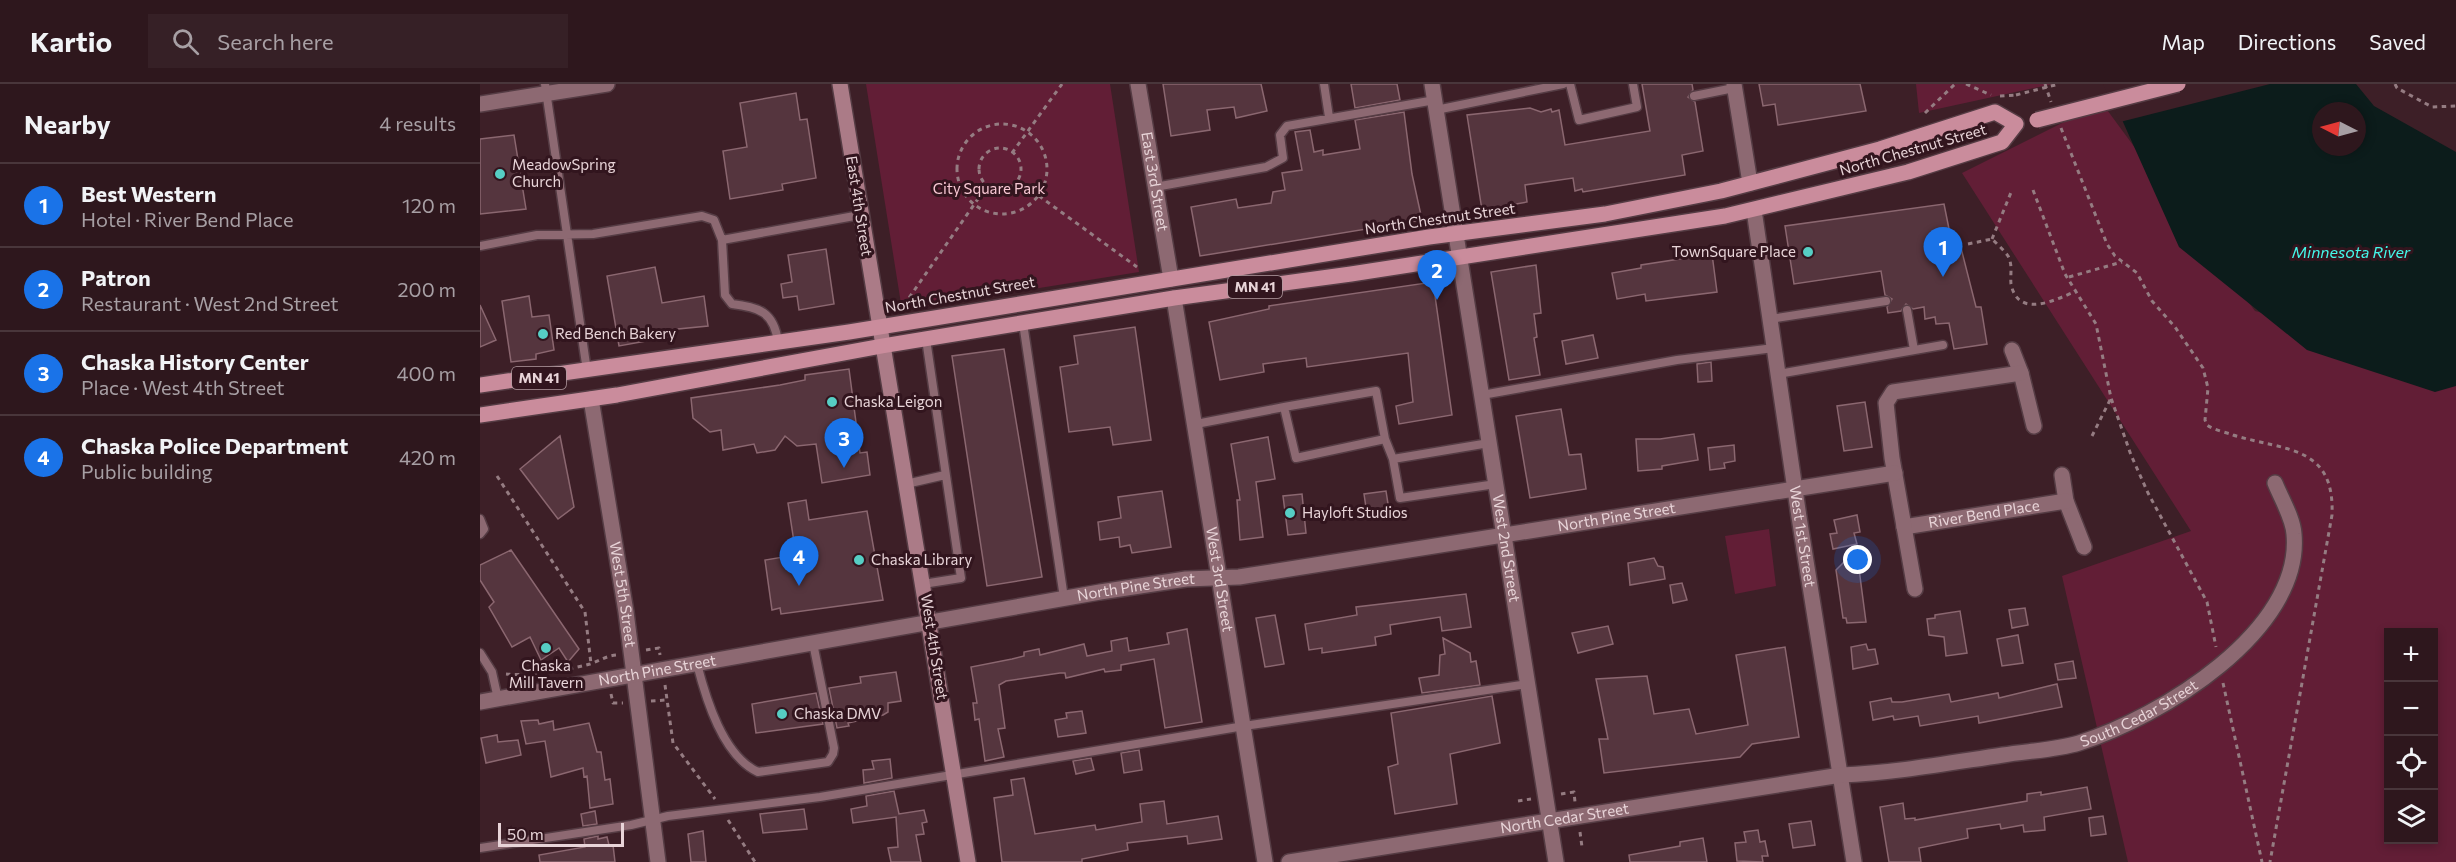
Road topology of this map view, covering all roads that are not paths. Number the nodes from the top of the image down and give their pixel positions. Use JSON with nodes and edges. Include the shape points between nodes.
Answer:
{"nodes":[{"id":1,"x":607,"y":84,"type":"edge"},
{"id":2,"x":840,"y":84,"type":"edge"},
{"id":3,"x":1138,"y":84,"type":"edge"},
{"id":4,"x":1324,"y":84,"type":"edge"},
{"id":5,"x":1432,"y":84,"type":"edge"},
{"id":6,"x":1563,"y":84,"type":"edge"},
{"id":7,"x":1570,"y":84,"type":"edge"},
{"id":8,"x":1633,"y":84,"type":"edge"},
{"id":9,"x":2178,"y":84,"type":"edge"},
{"id":10,"x":1734,"y":86,"type":"edge"},
{"id":11,"x":546,"y":88,"type":"edge"},
{"id":12,"x":1694,"y":96,"type":"dead end"},
{"id":13,"x":480,"y":104,"type":"edge"},
{"id":14,"x":1436,"y":105,"type":"junction"},
{"id":15,"x":1329,"y":117,"type":"junction"},
{"id":16,"x":2016,"y":124,"type":"junction"},
{"id":17,"x":1750,"y":183,"type":"junction"},
{"id":18,"x":1155,"y":187,"type":"junction"},
{"id":19,"x":1754,"y":210,"type":"junction"},
{"id":20,"x":860,"y":215,"type":"junction"},
{"id":21,"x":567,"y":234,"type":"junction"},
{"id":22,"x":1456,"y":234,"type":"junction"},
{"id":23,"x":722,"y":240,"type":"junction"},
{"id":24,"x":480,"y":246,"type":"edge"},
{"id":25,"x":1460,"y":256,"type":"junction"},
{"id":26,"x":1171,"y":279,"type":"junction"},
{"id":27,"x":1174,"y":298,"type":"junction"},
{"id":28,"x":1886,"y":301,"type":"dead end"},
{"id":29,"x":1907,"y":310,"type":"dead end"},
{"id":30,"x":1770,"y":319,"type":"junction"},
{"id":31,"x":1023,"y":323,"type":"junction"},
{"id":32,"x":878,"y":327,"type":"junction"},
{"id":33,"x":926,"y":339,"type":"junction"},
{"id":34,"x":778,"y":342,"type":"junction"},
{"id":35,"x":1943,"y":345,"type":"dead end"},
{"id":36,"x":882,"y":346,"type":"junction"},
{"id":37,"x":1774,"y":348,"type":"junction"},
{"id":38,"x":1914,"y":350,"type":"junction"},
{"id":39,"x":2012,"y":350,"type":"dead end"},
{"id":40,"x":587,"y":371,"type":"junction"},
{"id":41,"x":2021,"y":373,"type":"junction"},
{"id":42,"x":1778,"y":374,"type":"junction"},
{"id":43,"x":480,"y":386,"type":"edge"},
{"id":44,"x":1482,"y":395,"type":"junction"},
{"id":45,"x":591,"y":399,"type":"junction"},
{"id":46,"x":1284,"y":407,"type":"junction"},
{"id":47,"x":480,"y":415,"type":"edge"},
{"id":48,"x":1196,"y":424,"type":"junction"},
{"id":49,"x":2034,"y":426,"type":"dead end"},
{"id":50,"x":1385,"y":439,"type":"junction"},
{"id":51,"x":1489,"y":443,"type":"junction"},
{"id":52,"x":1393,"y":459,"type":"junction"},
{"id":53,"x":1895,"y":473,"type":"junction"},
{"id":54,"x":2062,"y":475,"type":"dead end"},
{"id":55,"x":945,"y":476,"type":"junction"},
{"id":56,"x":2275,"y":483,"type":"dead end"},
{"id":57,"x":906,"y":484,"type":"junction"},
{"id":58,"x":1496,"y":484,"type":"junction"},
{"id":59,"x":1795,"y":488,"type":"junction"},
{"id":60,"x":2066,"y":501,"type":"junction"},
{"id":61,"x":480,"y":519,"type":"edge"},
{"id":62,"x":1904,"y":527,"type":"junction"},
{"id":63,"x":480,"y":534,"type":"edge"},
{"id":64,"x":1504,"y":534,"type":"junction"},
{"id":65,"x":2084,"y":547,"type":"dead end"},
{"id":66,"x":1220,"y":578,"type":"junction"},
{"id":67,"x":923,"y":585,"type":"junction"},
{"id":68,"x":1915,"y":589,"type":"dead end"},
{"id":69,"x":1064,"y":598,"type":"junction"},
{"id":70,"x":930,"y":622,"type":"junction"},
{"id":71,"x":813,"y":643,"type":"junction"},
{"id":72,"x":480,"y":653,"type":"edge"},
{"id":73,"x":697,"y":664,"type":"junction"},
{"id":74,"x":634,"y":676,"type":"junction"},
{"id":75,"x":1528,"y":684,"type":"junction"},
{"id":76,"x":498,"y":699,"type":"junction"},
{"id":77,"x":480,"y":702,"type":"edge"},
{"id":78,"x":1244,"y":726,"type":"junction"},
{"id":79,"x":1841,"y":775,"type":"junction"},
{"id":80,"x":954,"y":776,"type":"junction"},
{"id":81,"x":1549,"y":819,"type":"junction"},
{"id":82,"x":651,"y":821,"type":"junction"},
{"id":83,"x":480,"y":848,"type":"edge"},
{"id":84,"x":658,"y":862,"type":"edge"},
{"id":85,"x":968,"y":862,"type":"edge"},
{"id":86,"x":1265,"y":862,"type":"edge"},
{"id":87,"x":1289,"y":862,"type":"edge"},
{"id":88,"x":1556,"y":862,"type":"edge"},
{"id":89,"x":1854,"y":862,"type":"edge"}],
"edges":[{"from":1,"to":11,"type":"street"},
{"from":2,"to":20,"type":"street","name":"East 4th Street"},
{"from":3,"to":18,"type":"street","name":"East 3rd Street"},
{"from":4,"to":15,"type":"lane"},
{"from":5,"to":14,"type":"street","name":"West 2nd Street"},
{"from":6,"to":14,"type":"lane"},
{"from":7,"to":8,"type":"lane","via":[[1579,120],[1641,106]]},
{"from":9,"to":16,"type":"main road","bridge":true},
{"from":10,"to":12,"type":"lane"},
{"from":10,"to":17,"type":"street"},
{"from":11,"to":13,"type":"street"},
{"from":11,"to":21,"type":"lane"},
{"from":14,"to":15,"type":"lane"},
{"from":14,"to":22,"type":"street","name":"West 2nd Street"},
{"from":15,"to":18,"type":"lane","via":[[1287,126],[1280,135],[1283,158],[1266,167]]},
{"from":16,"to":17,"type":"main road","name":"North Chestnut Street","number":"MN 41","via":[[1995,112],[1880,149]]},
{"from":16,"to":19,"type":"main road","name":"North Chestnut Street","number":"MN 41","via":[[2002,142],[1908,172]]},
{"from":17,"to":22,"type":"main road","name":"North Chestnut Street","number":"MN 41","via":[[1605,214]]},
{"from":18,"to":26,"type":"street","name":"East 3rd Street"},
{"from":19,"to":25,"type":"main road","name":"North Chestnut Street","number":"MN 41"},
{"from":19,"to":30,"type":"street","name":"West 1st Street"},
{"from":20,"to":23,"type":"lane"},
{"from":20,"to":32,"type":"street","name":"East 4th Street"},
{"from":21,"to":23,"type":"lane","via":[[593,234],[702,216],[714,220]]},
{"from":21,"to":24,"type":"lane"},
{"from":21,"to":40,"type":"lane"},
{"from":22,"to":25,"type":"street","name":"West 2nd Street"},
{"from":22,"to":26,"type":"main road","name":"North Chestnut Street","number":"MN 41"},
{"from":23,"to":34,"type":"lane","via":[[725,295],[732,304],[751,306],[766,314],[776,328]]},
{"from":25,"to":27,"type":"main road","name":"North Chestnut Street","number":"MN 41"},
{"from":25,"to":44,"type":"street","name":"West 2nd Street"},
{"from":26,"to":32,"type":"main road","name":"North Chestnut Street","number":"MN 41"},
{"from":27,"to":31,"type":"main road","name":"North Chestnut Street","number":"MN 41"},
{"from":27,"to":48,"type":"street","name":"West 3rd Street"},
{"from":28,"to":30,"type":"lane"},
{"from":29,"to":38,"type":"lane"},
{"from":30,"to":37,"type":"street","name":"West 1st Street"},
{"from":31,"to":33,"type":"main road","name":"North Chestnut Street","number":"MN 41"},
{"from":31,"to":69,"type":"lane"},
{"from":32,"to":34,"type":"main road","name":"North Chestnut Street","number":"MN 41"},
{"from":32,"to":36,"type":"street","name":"West 4th Street"},
{"from":33,"to":36,"type":"main road","name":"North Chestnut Street","number":"MN 41"},
{"from":33,"to":55,"type":"lane"},
{"from":34,"to":40,"type":"main road","name":"North Chestnut Street","number":"MN 41"},
{"from":35,"to":38,"type":"lane"},
{"from":36,"to":45,"type":"main road","name":"North Chestnut Street","number":"MN 41"},
{"from":36,"to":57,"type":"street","name":"West 4th Street"},
{"from":37,"to":42,"type":"street","name":"West 1st Street"},
{"from":37,"to":44,"type":"lane","via":[[1677,360]]},
{"from":38,"to":42,"type":"lane"},
{"from":39,"to":41,"type":"street"},
{"from":40,"to":43,"type":"main road","name":"North Chestnut Street","number":"MN 41"},
{"from":41,"to":49,"type":"street"},
{"from":41,"to":53,"type":"street","via":[[1893,392],[1886,404]]},
{"from":42,"to":59,"type":"street","name":"West 1st Street"},
{"from":44,"to":51,"type":"street","name":"West 2nd Street"},
{"from":45,"to":47,"type":"main road","name":"North Chestnut Street","number":"MN 41"},
{"from":45,"to":74,"type":"street","name":"West 5th Street"},
{"from":46,"to":48,"type":"lane"},
{"from":46,"to":50,"type":"lane","via":[[1376,391]]},
{"from":46,"to":50,"type":"lane","via":[[1296,458]]},
{"from":48,"to":66,"type":"street","name":"West 3rd Street"},
{"from":50,"to":52,"type":"lane"},
{"from":51,"to":52,"type":"lane"},
{"from":51,"to":58,"type":"street","name":"West 2nd Street"},
{"from":52,"to":58,"type":"lane","via":[[1400,498]]},
{"from":53,"to":59,"type":"street","name":"North Pine Street"},
{"from":53,"to":62,"type":"street"},
{"from":54,"to":60,"type":"street"},
{"from":55,"to":57,"type":"lane"},
{"from":55,"to":67,"type":"lane","via":[[961,578]]},
{"from":56,"to":79,"type":"street","name":"South Cedar Street","via":[[2294,533],[2290,574],[2265,621],[2220,667],[2138,719],[2078,743],[1901,771]]},
{"from":57,"to":67,"type":"street","name":"West 4th Street"},
{"from":58,"to":64,"type":"street","name":"West 2nd Street"},
{"from":59,"to":64,"type":"street","name":"North Pine Street"},
{"from":59,"to":79,"type":"street","name":"West 1st Street"},
{"from":60,"to":62,"type":"street","name":"River Bend Place"},
{"from":60,"to":65,"type":"street"},
{"from":61,"to":63,"type":"lane","via":[[484,529]]},
{"from":62,"to":68,"type":"street"},
{"from":64,"to":66,"type":"street","name":"North Pine Street"},
{"from":64,"to":75,"type":"street","name":"West 2nd Street"},
{"from":66,"to":69,"type":"street","name":"North Pine Street","via":[[1186,579]]},
{"from":66,"to":78,"type":"street","name":"West 3rd Street"},
{"from":67,"to":70,"type":"street","name":"West 4th Street"},
{"from":69,"to":70,"type":"street","name":"North Pine Street"},
{"from":70,"to":71,"type":"street","name":"North Pine Street"},
{"from":70,"to":80,"type":"street","name":"West 4th Street"},
{"from":71,"to":73,"type":"street","name":"North Pine Street"},
{"from":71,"to":73,"type":"lane","via":[[834,748],[828,762],[758,772],[749,768],[738,758],[711,713]]},
{"from":72,"to":76,"type":"lane","via":[[492,672]]},
{"from":73,"to":74,"type":"street","name":"North Pine Street"},
{"from":74,"to":76,"type":"street","name":"North Pine Street"},
{"from":74,"to":82,"type":"street","name":"West 5th Street"},
{"from":75,"to":78,"type":"lane"},
{"from":75,"to":81,"type":"street","name":"West 2nd Street"},
{"from":76,"to":77,"type":"street","name":"North Pine Street"},
{"from":78,"to":80,"type":"lane"},
{"from":78,"to":86,"type":"street","name":"West 3rd Street"},
{"from":79,"to":81,"type":"street","name":"North Cedar Street"},
{"from":79,"to":89,"type":"street","name":"West 1st Street"},
{"from":80,"to":82,"type":"lane"},
{"from":80,"to":85,"type":"street","name":"West 4th Street"},
{"from":81,"to":87,"type":"street","name":"North Cedar Street"},
{"from":81,"to":88,"type":"street","name":"West 2nd Street"},
{"from":82,"to":83,"type":"lane"},
{"from":82,"to":84,"type":"street","name":"West 5th Street"}]}
